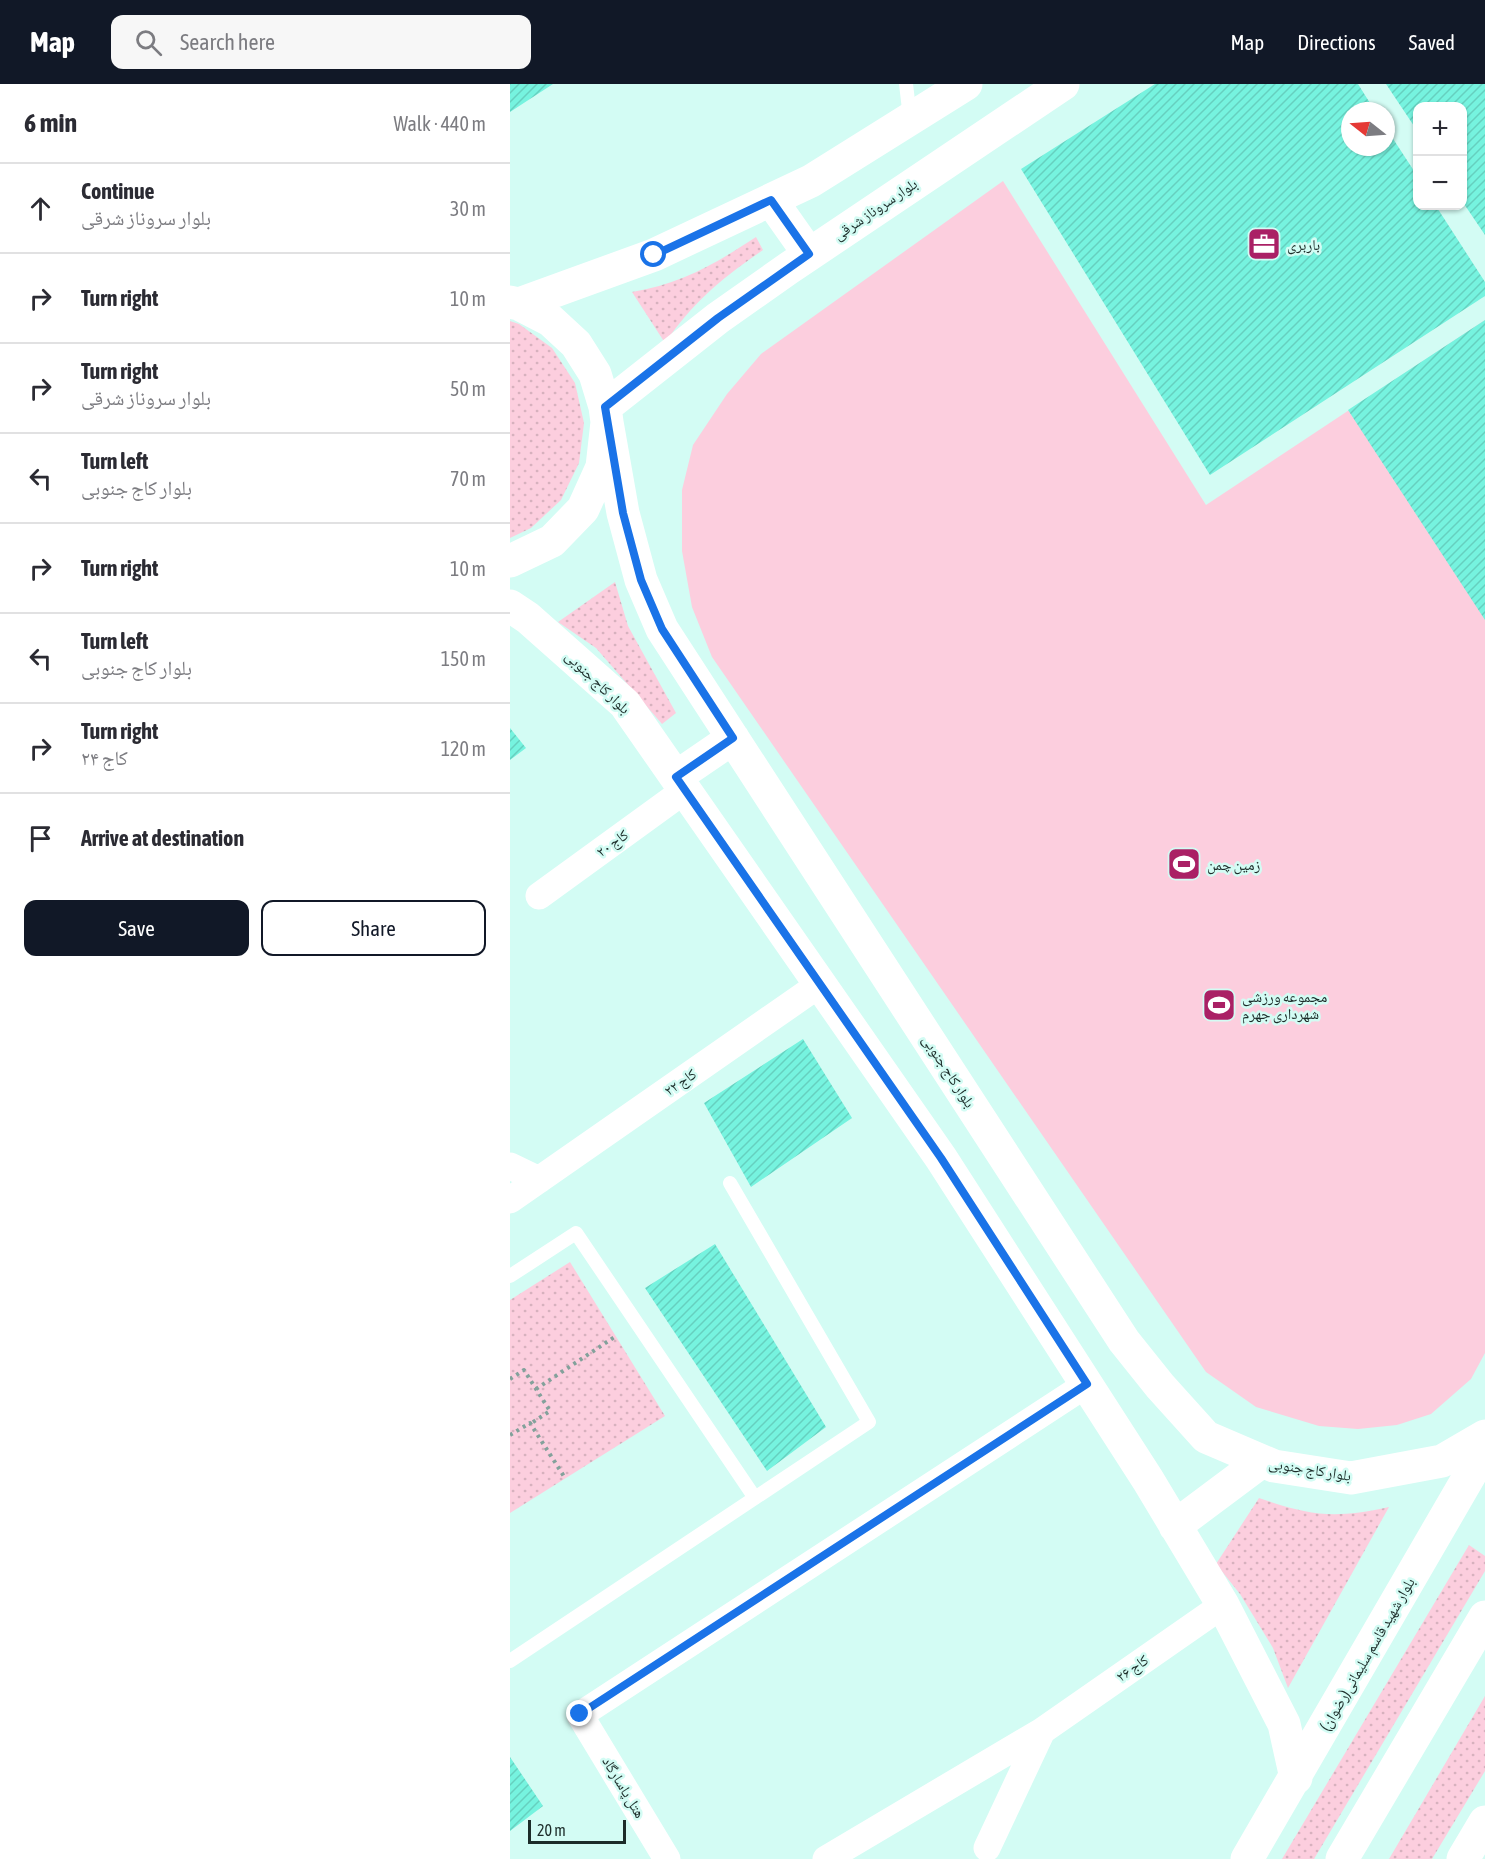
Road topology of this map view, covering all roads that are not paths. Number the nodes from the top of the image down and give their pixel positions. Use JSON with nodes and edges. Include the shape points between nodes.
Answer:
{"nodes":[{"id":1,"x":906,"y":84,"type":"edge"},
{"id":2,"x":966,"y":84,"type":"edge"},
{"id":3,"x":1063,"y":84,"type":"edge"},
{"id":4,"x":910,"y":120,"type":"junction"},
{"id":5,"x":771,"y":200,"type":"junction"},
{"id":6,"x":809,"y":254,"type":"junction"},
{"id":7,"x":515,"y":303,"type":"edge"},
{"id":8,"x":606,"y":415,"type":"junction"},
{"id":9,"x":510,"y":561,"type":"edge"},
{"id":10,"x":510,"y":606,"type":"edge"},
{"id":11,"x":733,"y":738,"type":"junction"},
{"id":12,"x":680,"y":783,"type":"junction"},
{"id":13,"x":539,"y":896,"type":"dead end"},
{"id":14,"x":820,"y":984,"type":"junction"},
{"id":15,"x":510,"y":1166,"type":"edge"},
{"id":16,"x":539,"y":1180,"type":"junction"},
{"id":17,"x":730,"y":1183,"type":"dead end"},
{"id":18,"x":510,"y":1200,"type":"edge"},
{"id":19,"x":510,"y":1276,"type":"edge"},
{"id":20,"x":1087,"y":1384,"type":"junction"},
{"id":21,"x":1485,"y":1436,"type":"edge"},
{"id":22,"x":1485,"y":1449,"type":"edge"},
{"id":23,"x":1262,"y":1461,"type":"junction"},
{"id":24,"x":755,"y":1498,"type":"junction"},
{"id":25,"x":1175,"y":1526,"type":"junction"},
{"id":26,"x":1223,"y":1605,"type":"junction"},
{"id":27,"x":1485,"y":1617,"type":"edge"},
{"id":28,"x":510,"y":1661,"type":"edge"},
{"id":29,"x":1042,"y":1731,"type":"junction"},
{"id":30,"x":1296,"y":1778,"type":"junction"},
{"id":31,"x":1485,"y":1822,"type":"edge"},
{"id":32,"x":987,"y":1848,"type":"dead end"},
{"id":33,"x":667,"y":1859,"type":"edge"},
{"id":34,"x":826,"y":1859,"type":"edge"},
{"id":35,"x":1247,"y":1859,"type":"edge"},
{"id":36,"x":1342,"y":1859,"type":"edge"},
{"id":37,"x":1463,"y":1859,"type":"edge"}],
"edges":[{"from":1,"to":4,"type":"lane"},
{"from":2,"to":4,"type":"main road"},
{"from":3,"to":6,"type":"main road","name":"بلوار سروناز شرقی"},
{"from":4,"to":5,"type":"main road","via":[[811,181]]},
{"from":5,"to":6,"type":"main road"},
{"from":5,"to":7,"type":"main road","via":[[654,255]]},
{"from":6,"to":8,"type":"main road","name":"بلوار سروناز شرقی","via":[[718,318]]},
{"from":7,"to":8,"type":"main road","name":"بلوار کاج جنوبی","via":[[550,320],[576,344],[595,374]]},
{"from":8,"to":9,"type":"main road","via":[[602,467],[583,509],[552,541]]},
{"from":8,"to":11,"type":"main road","name":"بلوار کاج جنوبی","via":[[623,513],[641,580],[662,629]]},
{"from":10,"to":12,"type":"main road","name":"بلوار کاج جنوبی","via":[[625,704]]},
{"from":11,"to":12,"type":"main road"},
{"from":11,"to":23,"type":"main road","name":"بلوار کاج جنوبی","via":[[1124,1341],[1206,1437]]},
{"from":12,"to":13,"type":"street","name":"کاج ۲۰"},
{"from":12,"to":14,"type":"main road","name":"بلوار کاج جنوبی"},
{"from":14,"to":16,"type":"street","name":"کاج ۲۲"},
{"from":14,"to":20,"type":"main road","name":"بلوار کاج جنوبی","via":[[941,1158]]},
{"from":15,"to":16,"type":"street"},
{"from":16,"to":18,"type":"street","name":"کاج ۲۲"},
{"from":17,"to":24,"type":"lane","via":[[869,1422]]},
{"from":19,"to":24,"type":"lane","via":[[576,1233]]},
{"from":20,"to":25,"type":"main road","name":"بلوار کاج جنوبی"},
{"from":20,"to":33,"type":"street","name":"هتل پاسارگاد","via":[[580,1714]]},
{"from":21,"to":23,"type":"main road","name":"بلوار کاج جنوبی","via":[[1442,1461],[1351,1478]]},
{"from":22,"to":30,"type":"main road","name":"بلوار شهید قاسم سلیمانی(رضوان)"},
{"from":23,"to":25,"type":"main road"},
{"from":24,"to":28,"type":"lane"},
{"from":25,"to":26,"type":"main road","name":"بلوار کاج جنوبی"},
{"from":26,"to":29,"type":"street","name":"کاج ۲۶"},
{"from":26,"to":30,"type":"main road","name":"بلوار کاج جنوبی","via":[[1284,1724]]},
{"from":27,"to":36,"type":"main road"},
{"from":29,"to":32,"type":"street"},
{"from":29,"to":34,"type":"street","name":"کاج ۲۶"},
{"from":30,"to":35,"type":"main road","name":"بلوار شهید قاسم سلیمانی(رضوان)"},
{"from":31,"to":37,"type":"main road"}]}
